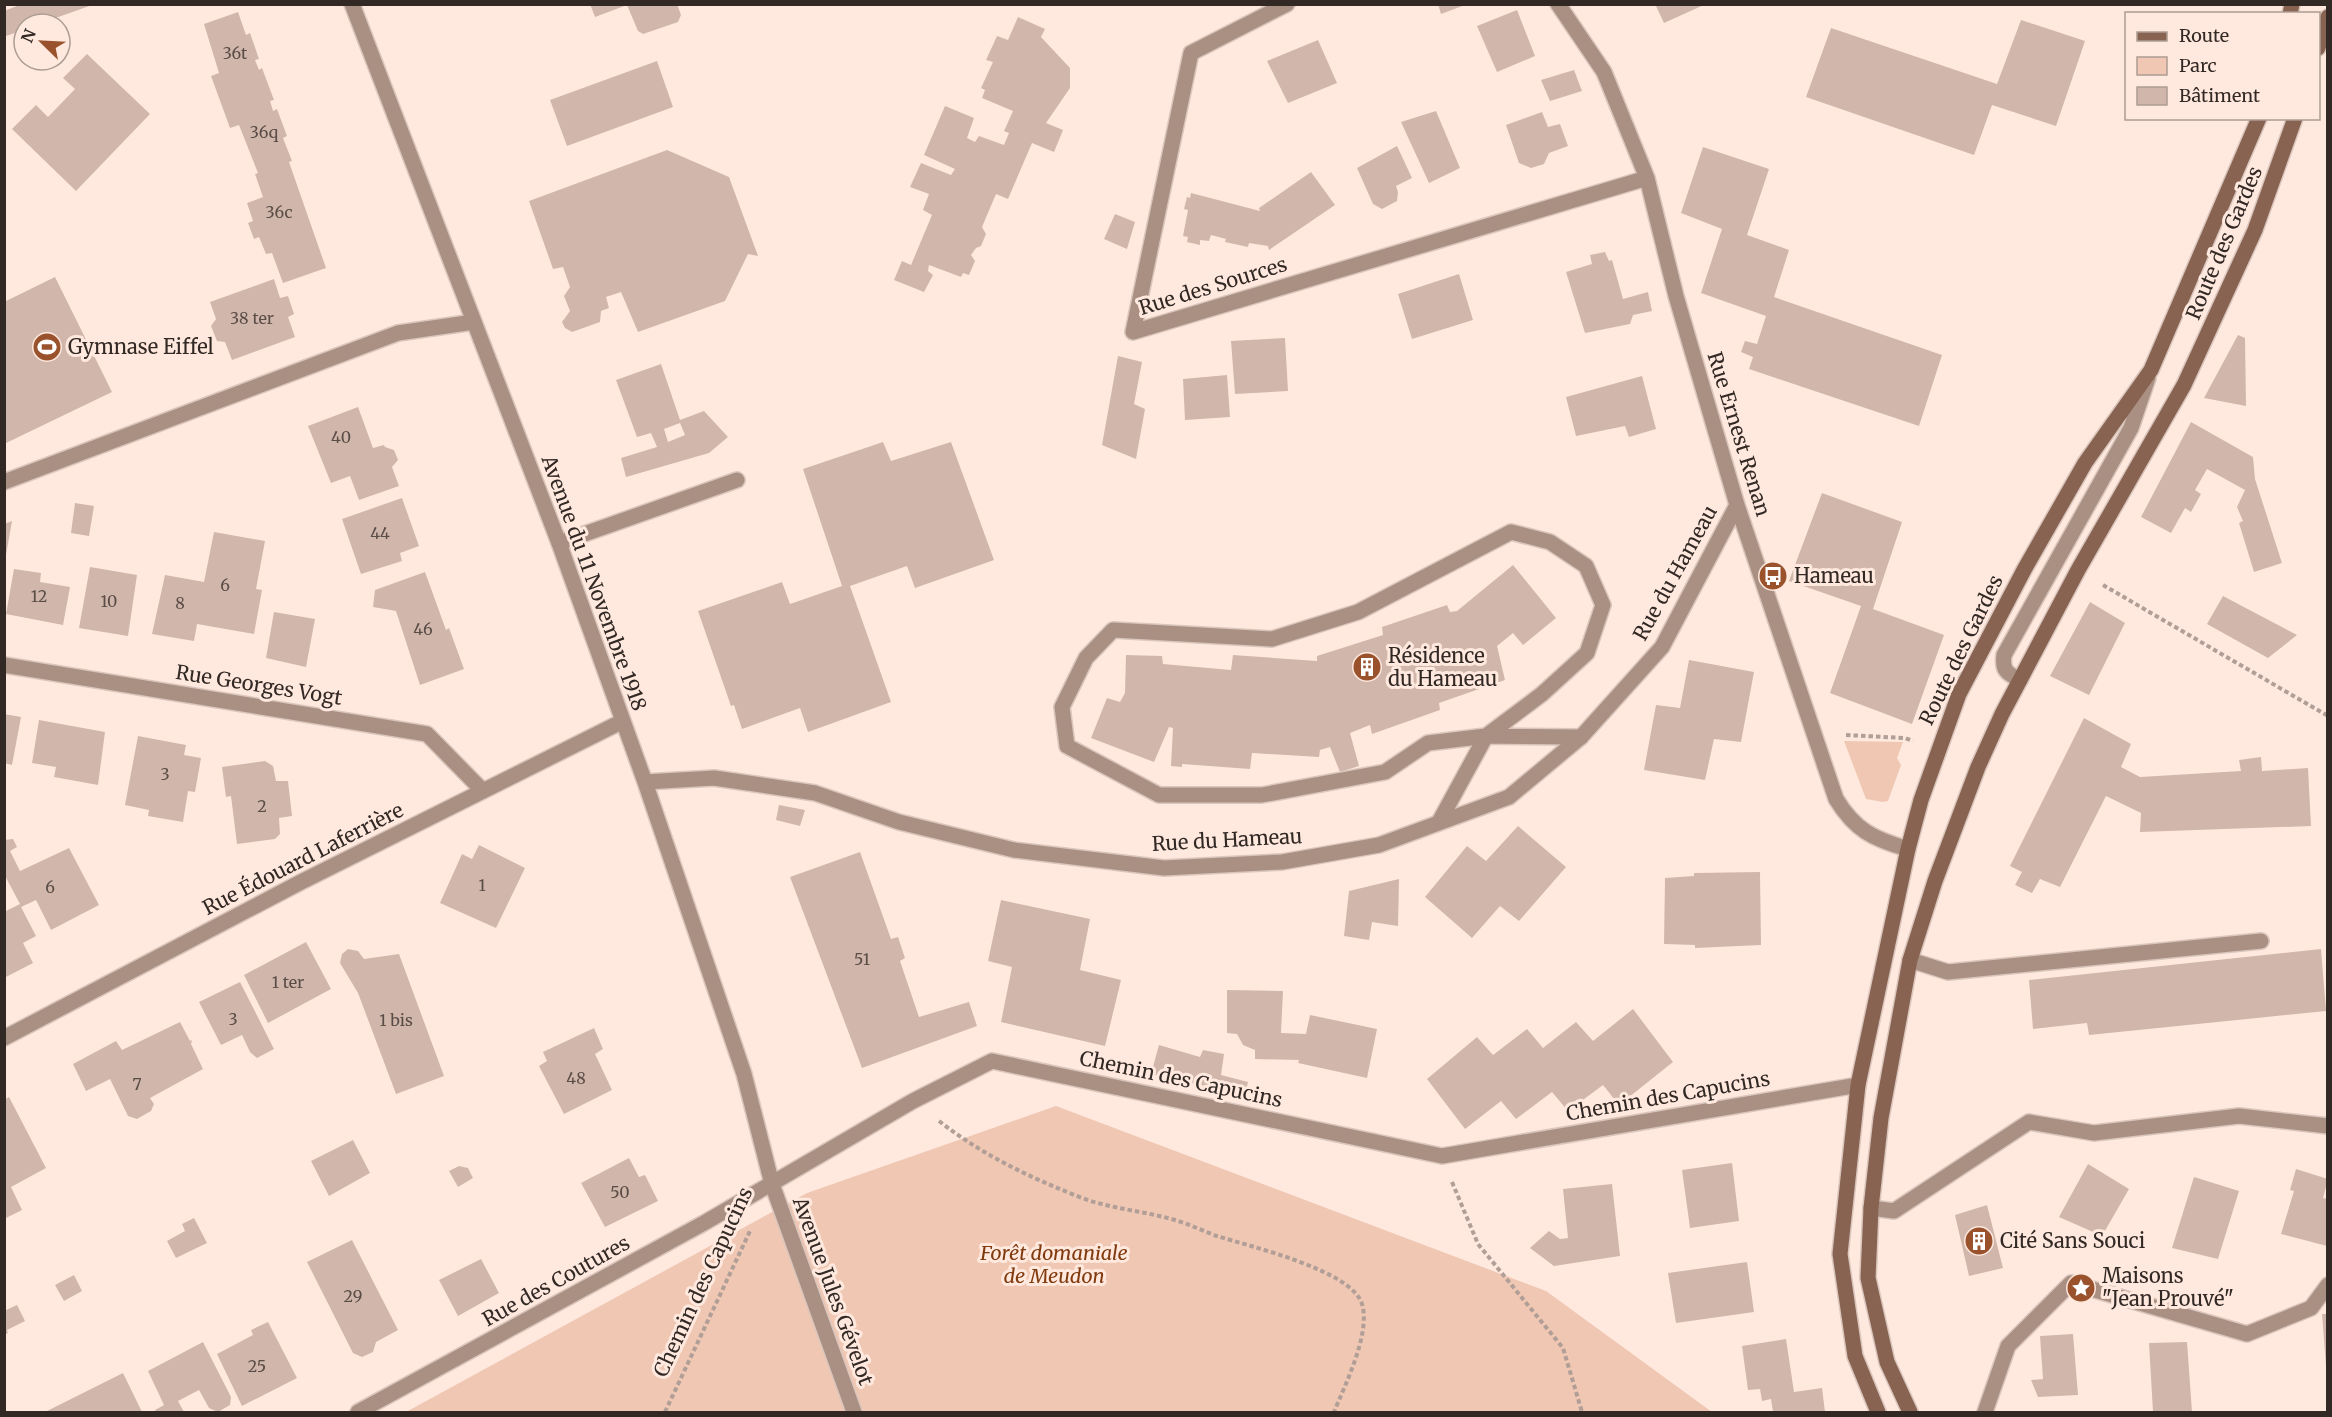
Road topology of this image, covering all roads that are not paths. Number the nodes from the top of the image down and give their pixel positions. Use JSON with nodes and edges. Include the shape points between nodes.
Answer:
{"nodes":[{"id":1,"x":352,"y":4,"type":"edge"},
{"id":2,"x":1287,"y":4,"type":"edge"},
{"id":3,"x":1558,"y":4,"type":"edge"},
{"id":4,"x":2328,"y":17,"type":"edge"},
{"id":5,"x":2320,"y":45,"type":"edge"},
{"id":6,"x":2258,"y":120,"type":"edge"},
{"id":7,"x":2294,"y":120,"type":"edge"},
{"id":8,"x":1647,"y":178,"type":"junction"},
{"id":9,"x":474,"y":322,"type":"junction"},
{"id":10,"x":2151,"y":370,"type":"junction"},
{"id":11,"x":737,"y":480,"type":"dead end"},
{"id":12,"x":4,"y":483,"type":"edge"},
{"id":13,"x":1737,"y":505,"type":"junction"},
{"id":14,"x":559,"y":543,"type":"junction"},
{"id":15,"x":2057,"y":557,"type":"junction"},
{"id":16,"x":2078,"y":570,"type":"junction"},
{"id":17,"x":4,"y":665,"type":"edge"},
{"id":18,"x":2020,"y":680,"type":"junction"},
{"id":19,"x":623,"y":722,"type":"junction"},
{"id":20,"x":1486,"y":736,"type":"junction"},
{"id":21,"x":1581,"y":737,"type":"junction"},
{"id":22,"x":645,"y":782,"type":"junction"},
{"id":23,"x":483,"y":791,"type":"junction"},
{"id":24,"x":1439,"y":822,"type":"junction"},
{"id":25,"x":1908,"y":849,"type":"junction"},
{"id":26,"x":2261,"y":941,"type":"dead end"},
{"id":27,"x":1910,"y":960,"type":"junction"},
{"id":28,"x":4,"y":1038,"type":"edge"},
{"id":29,"x":1858,"y":1085,"type":"junction"},
{"id":30,"x":2328,"y":1126,"type":"edge"},
{"id":31,"x":772,"y":1184,"type":"junction"},
{"id":32,"x":1871,"y":1208,"type":"junction"},
{"id":33,"x":2328,"y":1285,"type":"edge"},
{"id":34,"x":358,"y":1413,"type":"edge"},
{"id":35,"x":854,"y":1413,"type":"edge"},
{"id":36,"x":1878,"y":1413,"type":"edge"},
{"id":37,"x":1910,"y":1413,"type":"edge"},
{"id":38,"x":1985,"y":1413,"type":"edge"}],
"edges":[{"from":1,"to":9,"type":"street","name":"Avenue du 11 Novembre 1918"},
{"from":2,"to":8,"type":"street","name":"Rue des Sources","via":[[1191,53],[1133,333]]},
{"from":3,"to":8,"type":"street","name":"Rue Ernest Renan","via":[[1604,72]]},
{"from":4,"to":5,"type":"main road"},
{"from":6,"to":10,"type":"main road","name":"Route des Gardes"},
{"from":7,"to":16,"type":"main road","name":"Route des Gardes","via":[[2255,230],[2184,385]]},
{"from":8,"to":13,"type":"street","name":"Rue Ernest Renan","via":[[1676,296]]},
{"from":9,"to":12,"type":"street","via":[[398,333]]},
{"from":9,"to":14,"type":"street","name":"Avenue du 11 Novembre 1918"},
{"from":10,"to":15,"type":"street","name":"Route des Gardes","via":[[2131,428]]},
{"from":10,"to":25,"type":"main road","name":"Route des Gardes","via":[[2085,463],[1959,694],[1937,750]]},
{"from":11,"to":14,"type":"street"},
{"from":13,"to":21,"type":"street","name":"Rue du Hameau","via":[[1662,647]]},
{"from":13,"to":25,"type":"street","name":"Rue Ernest Renan","via":[[1836,799],[1848,819],[1878,839]]},
{"from":14,"to":19,"type":"street","name":"Avenue du 11 Novembre 1918"},
{"from":15,"to":16,"type":"street"},
{"from":15,"to":18,"type":"street","name":"Route des Gardes","via":[[2004,655],[2005,672]]},
{"from":16,"to":18,"type":"main road","name":"Route des Gardes"},
{"from":17,"to":23,"type":"street","name":"Rue Georges Vogt","via":[[427,734]]},
{"from":18,"to":27,"type":"main road","name":"Route des Gardes","via":[[1978,767]]},
{"from":19,"to":22,"type":"street","name":"Avenue du 11 Novembre 1918"},
{"from":19,"to":23,"type":"street","name":"Rue Édouard Laferrière"},
{"from":20,"to":20,"type":"street","via":[[1542,694],[1587,653],[1603,605],[1586,566],[1550,542],[1511,532],[1358,612],[1272,639],[1113,630],[1086,658],[1062,707],[1067,746],[1159,795],[1262,795],[1385,772],[1428,743]]},
{"from":20,"to":21,"type":"street"},
{"from":20,"to":24,"type":"street"},
{"from":21,"to":24,"type":"street","name":"Rue du Hameau","via":[[1509,797]]},
{"from":22,"to":24,"type":"street","name":"Rue du Hameau","via":[[714,778],[815,793],[899,822],[1014,850],[1164,868],[1282,862],[1379,844]]},
{"from":22,"to":31,"type":"street","name":"Avenue du 11 Novembre 1918","via":[[744,1074]]},
{"from":23,"to":28,"type":"street","name":"Rue Édouard Laferrière"},
{"from":25,"to":29,"type":"main road","name":"Route des Gardes"},
{"from":26,"to":27,"type":"street","via":[[1948,972]]},
{"from":27,"to":32,"type":"main road","name":"Route des Gardes","via":[[1881,1118]]},
{"from":29,"to":31,"type":"street","name":"Chemin des Capucins","via":[[1442,1156],[992,1061],[913,1101]]},
{"from":29,"to":36,"type":"main road","name":"Route des Gardes","via":[[1840,1254],[1855,1356]]},
{"from":30,"to":32,"type":"street","via":[[2239,1116],[2094,1133],[2029,1122],[1894,1211]]},
{"from":31,"to":34,"type":"street","name":"Rue des Coutures"},
{"from":31,"to":35,"type":"street","name":"Avenue Jules Gévelot"},
{"from":32,"to":37,"type":"main road","name":"Route des Gardes","via":[[1868,1278],[1887,1362]]},
{"from":33,"to":38,"type":"street","via":[[2311,1308],[2247,1334],[2071,1283],[2008,1346]]}]}
